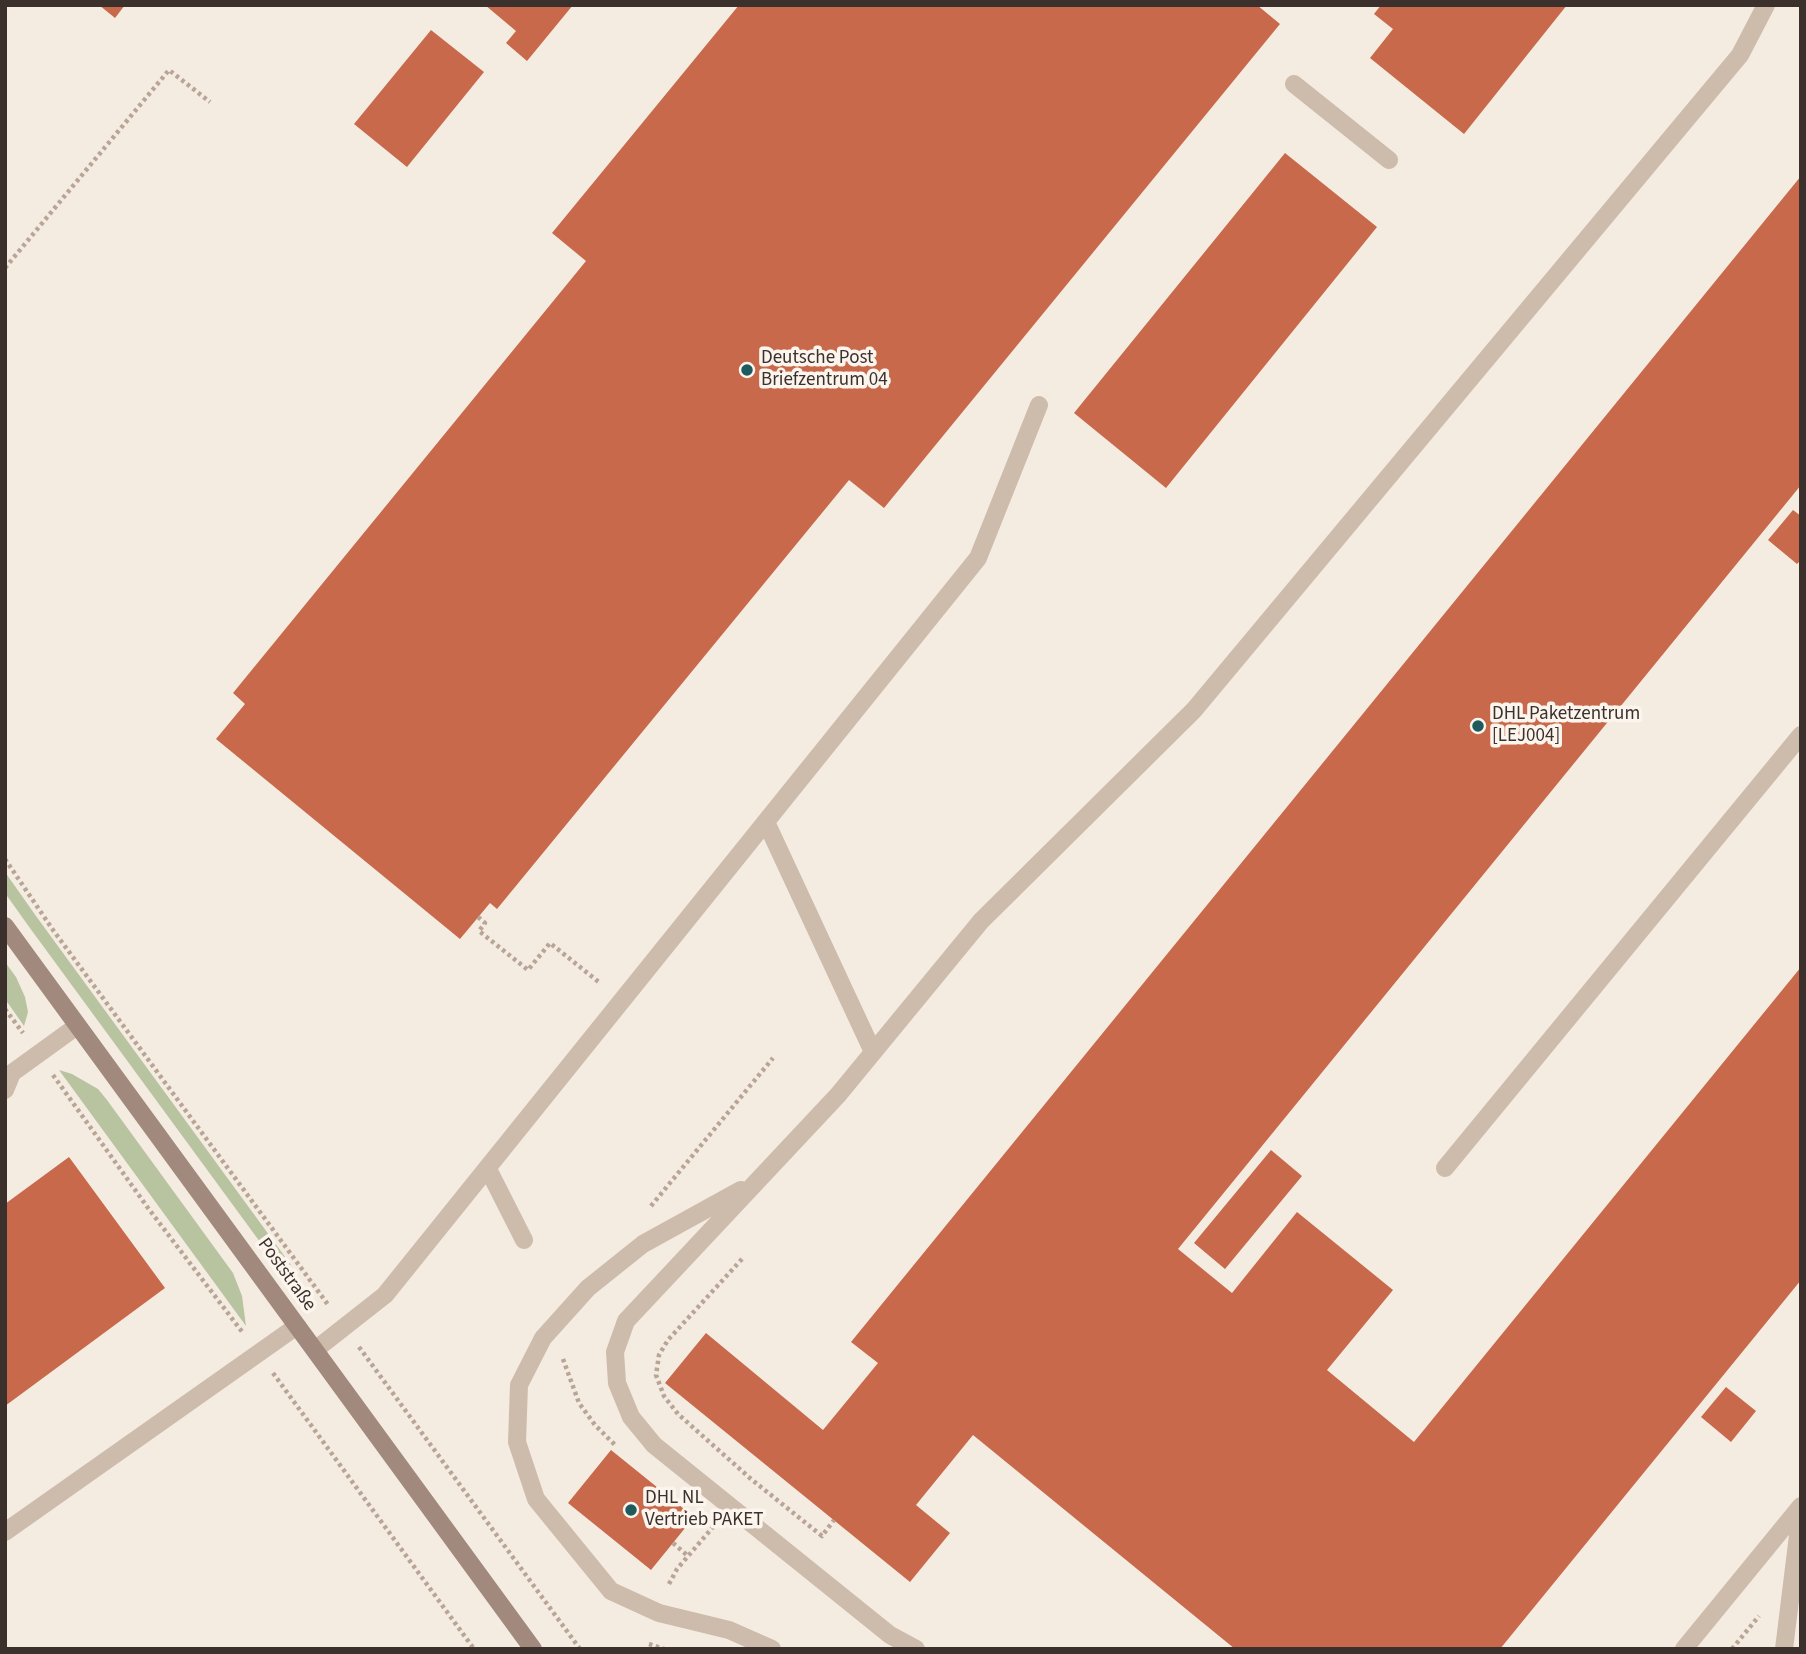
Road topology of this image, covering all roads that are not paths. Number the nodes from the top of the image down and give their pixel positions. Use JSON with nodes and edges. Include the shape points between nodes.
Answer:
{"nodes":[{"id":1,"x":1766,"y":5,"type":"edge"},
{"id":2,"x":1294,"y":84,"type":"dead end"},
{"id":3,"x":1389,"y":160,"type":"dead end"},
{"id":4,"x":1039,"y":405,"type":"dead end"},
{"id":5,"x":1801,"y":735,"type":"edge"},
{"id":6,"x":766,"y":822,"type":"junction"},
{"id":7,"x":5,"y":926,"type":"edge"},
{"id":8,"x":77,"y":1026,"type":"junction"},
{"id":9,"x":873,"y":1052,"type":"junction"},
{"id":10,"x":5,"y":1090,"type":"edge"},
{"id":11,"x":1445,"y":1168,"type":"dead end"},
{"id":12,"x":488,"y":1169,"type":"junction"},
{"id":13,"x":756,"y":1182,"type":"junction"},
{"id":14,"x":524,"y":1240,"type":"dead end"},
{"id":15,"x":297,"y":1326,"type":"junction"},
{"id":16,"x":314,"y":1350,"type":"junction"},
{"id":17,"x":1801,"y":1509,"type":"edge"},
{"id":18,"x":5,"y":1532,"type":"edge"},
{"id":19,"x":533,"y":1649,"type":"edge"},
{"id":20,"x":772,"y":1649,"type":"edge"},
{"id":21,"x":916,"y":1649,"type":"edge"},
{"id":22,"x":1684,"y":1649,"type":"edge"},
{"id":23,"x":1784,"y":1649,"type":"edge"}],
"edges":[{"from":1,"to":9,"type":"lane","via":[[1740,55],[1194,710],[981,921]]},
{"from":2,"to":3,"type":"lane"},
{"from":4,"to":6,"type":"lane","via":[[978,558]]},
{"from":5,"to":11,"type":"lane"},
{"from":6,"to":9,"type":"lane"},
{"from":6,"to":12,"type":"lane"},
{"from":7,"to":8,"type":"street","name":"Poststraße"},
{"from":8,"to":10,"type":"lane","via":[[12,1073]]},
{"from":8,"to":15,"type":"street","name":"Poststraße"},
{"from":9,"to":13,"type":"lane"},
{"from":12,"to":14,"type":"lane"},
{"from":12,"to":16,"type":"lane","via":[[385,1295]]},
{"from":13,"to":20,"type":"lane","via":[[643,1244],[588,1288],[543,1338],[519,1385],[517,1442],[536,1499],[611,1591],[659,1613],[729,1630]]},
{"from":13,"to":21,"type":"lane","via":[[626,1321],[615,1352],[617,1383],[631,1417],[654,1445],[890,1635]]},
{"from":15,"to":16,"type":"street","name":"Poststraße"},
{"from":15,"to":18,"type":"lane"},
{"from":16,"to":19,"type":"street","name":"Poststraße"},
{"from":17,"to":22,"type":"lane"},
{"from":17,"to":23,"type":"lane"}]}
